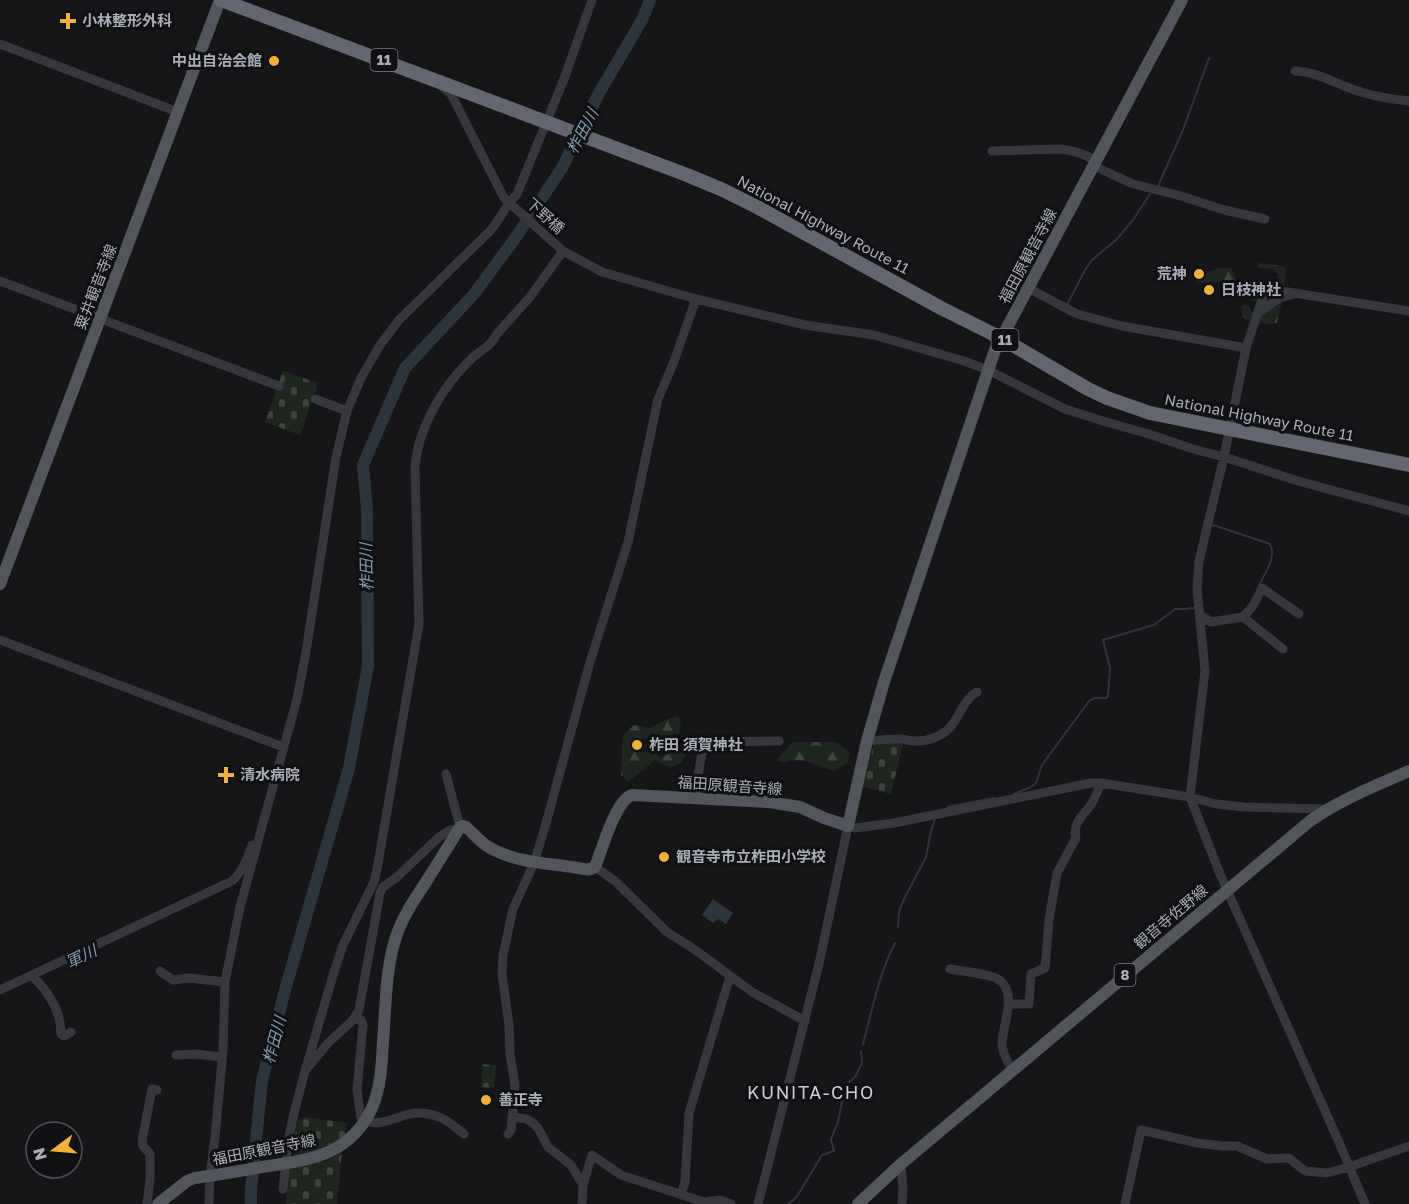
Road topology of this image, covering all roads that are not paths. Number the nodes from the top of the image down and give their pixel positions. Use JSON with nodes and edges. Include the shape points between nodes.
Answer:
{"nodes":[{"id":1,"x":220,"y":0,"type":"edge"},
{"id":2,"x":592,"y":0,"type":"edge"},
{"id":3,"x":1182,"y":0,"type":"edge"},
{"id":4,"x":0,"y":44,"type":"edge"},
{"id":5,"x":1295,"y":71,"type":"dead end"},
{"id":6,"x":434,"y":79,"type":"junction"},
{"id":7,"x":1409,"y":101,"type":"edge"},
{"id":8,"x":178,"y":112,"type":"junction"},
{"id":9,"x":546,"y":122,"type":"junction"},
{"id":10,"x":992,"y":151,"type":"dead end"},
{"id":11,"x":1095,"y":163,"type":"junction"},
{"id":12,"x":508,"y":202,"type":"junction"},
{"id":13,"x":1265,"y":219,"type":"dead end"},
{"id":14,"x":563,"y":251,"type":"junction"},
{"id":15,"x":0,"y":280,"type":"edge"},
{"id":16,"x":1028,"y":288,"type":"junction"},
{"id":17,"x":696,"y":299,"type":"junction"},
{"id":18,"x":1409,"y":311,"type":"edge"},
{"id":19,"x":100,"y":318,"type":"junction"},
{"id":20,"x":1001,"y":338,"type":"junction"},
{"id":21,"x":1246,"y":348,"type":"junction"},
{"id":22,"x":988,"y":370,"type":"junction"},
{"id":23,"x":279,"y":386,"type":"dead end"},
{"id":24,"x":315,"y":399,"type":"dead end"},
{"id":25,"x":347,"y":411,"type":"junction"},
{"id":26,"x":1230,"y":429,"type":"junction"},
{"id":27,"x":1224,"y":457,"type":"junction"},
{"id":28,"x":1409,"y":465,"type":"edge"},
{"id":29,"x":1409,"y":511,"type":"edge"},
{"id":30,"x":0,"y":584,"type":"edge"},
{"id":31,"x":1299,"y":614,"type":"dead end"},
{"id":32,"x":1200,"y":617,"type":"junction"},
{"id":33,"x":1243,"y":617,"type":"junction"},
{"id":34,"x":0,"y":640,"type":"edge"},
{"id":35,"x":1283,"y":649,"type":"dead end"},
{"id":36,"x":977,"y":692,"type":"dead end"},
{"id":37,"x":779,"y":741,"type":"dead end"},
{"id":38,"x":867,"y":741,"type":"junction"},
{"id":39,"x":283,"y":747,"type":"junction"},
{"id":40,"x":1409,"y":771,"type":"edge"},
{"id":41,"x":446,"y":774,"type":"dead end"},
{"id":42,"x":1101,"y":783,"type":"junction"},
{"id":43,"x":1190,"y":797,"type":"junction"},
{"id":44,"x":694,"y":798,"type":"junction"},
{"id":45,"x":1327,"y":809,"type":"junction"},
{"id":46,"x":266,"y":813,"type":"junction"},
{"id":47,"x":848,"y":826,"type":"junction"},
{"id":48,"x":460,"y":827,"type":"junction"},
{"id":49,"x":534,"y":863,"type":"junction"},
{"id":50,"x":595,"y":867,"type":"junction"},
{"id":51,"x":237,"y":877,"type":"junction"},
{"id":52,"x":374,"y":882,"type":"junction"},
{"id":53,"x":384,"y":887,"type":"junction"},
{"id":54,"x":1227,"y":890,"type":"junction"},
{"id":55,"x":240,"y":906,"type":"junction"},
{"id":56,"x":950,"y":969,"type":"dead end"},
{"id":57,"x":160,"y":971,"type":"dead end"},
{"id":58,"x":730,"y":975,"type":"junction"},
{"id":59,"x":32,"y":976,"type":"junction"},
{"id":60,"x":225,"y":982,"type":"junction"},
{"id":61,"x":0,"y":990,"type":"edge"},
{"id":62,"x":1008,"y":1004,"type":"junction"},
{"id":63,"x":353,"y":1020,"type":"junction"},
{"id":64,"x":805,"y":1021,"type":"junction"},
{"id":65,"x":71,"y":1032,"type":"dead end"},
{"id":66,"x":176,"y":1055,"type":"dead end"},
{"id":67,"x":222,"y":1057,"type":"junction"},
{"id":68,"x":1012,"y":1070,"type":"junction"},
{"id":69,"x":305,"y":1071,"type":"junction"},
{"id":70,"x":157,"y":1090,"type":"dead end"},
{"id":71,"x":513,"y":1117,"type":"junction"},
{"id":72,"x":364,"y":1121,"type":"junction"},
{"id":73,"x":464,"y":1134,"type":"dead end"},
{"id":74,"x":508,"y":1134,"type":"dead end"},
{"id":75,"x":1409,"y":1146,"type":"edge"},
{"id":76,"x":287,"y":1163,"type":"junction"},
{"id":77,"x":901,"y":1164,"type":"junction"},
{"id":78,"x":1349,"y":1167,"type":"junction"},
{"id":79,"x":210,"y":1176,"type":"junction"},
{"id":80,"x":583,"y":1185,"type":"junction"},
{"id":81,"x":283,"y":1189,"type":"dead end"},
{"id":82,"x":681,"y":1195,"type":"junction"},
{"id":83,"x":147,"y":1204,"type":"edge"},
{"id":84,"x":158,"y":1204,"type":"edge"},
{"id":85,"x":209,"y":1204,"type":"edge"},
{"id":86,"x":582,"y":1204,"type":"edge"},
{"id":87,"x":731,"y":1204,"type":"edge"},
{"id":88,"x":758,"y":1204,"type":"edge"},
{"id":89,"x":858,"y":1204,"type":"edge"},
{"id":90,"x":902,"y":1204,"type":"edge"},
{"id":91,"x":1125,"y":1204,"type":"edge"},
{"id":92,"x":1365,"y":1204,"type":"edge"}],
"edges":[{"from":1,"to":6,"type":"highway","name":"National Highway Route 11","number":"11"},
{"from":1,"to":8,"type":"main road","name":"粟井観音寺線"},
{"from":2,"to":9,"type":"street"},
{"from":3,"to":11,"type":"main road","name":"福田原観音寺線"},
{"from":4,"to":8,"type":"street"},
{"from":5,"to":7,"type":"street","via":[[1317,74],[1381,98]]},
{"from":6,"to":9,"type":"highway","name":"National Highway Route 11","number":"11"},
{"from":6,"to":12,"type":"street","name":"下野橋","via":[[451,94]]},
{"from":8,"to":19,"type":"main road","name":"粟井観音寺線"},
{"from":9,"to":12,"type":"street","via":[[517,194]]},
{"from":9,"to":20,"type":"highway","name":"National Highway Route 11","number":"11","via":[[732,194]]},
{"from":10,"to":11,"type":"street","via":[[1060,148],[1088,156]]},
{"from":11,"to":13,"type":"street","via":[[1132,184]]},
{"from":11,"to":16,"type":"main road","name":"福田原観音寺線"},
{"from":12,"to":14,"type":"street","name":"下野橋"},
{"from":12,"to":25,"type":"street","via":[[490,231],[399,320],[380,345]]},
{"from":14,"to":17,"type":"street","name":"下野橋","via":[[602,272]]},
{"from":14,"to":52,"type":"street","via":[[494,342],[470,359],[448,385],[433,409],[416,454],[419,624]]},
{"from":15,"to":19,"type":"street"},
{"from":16,"to":20,"type":"main road","name":"福田原観音寺線"},
{"from":16,"to":21,"type":"street","via":[[1077,314]]},
{"from":17,"to":22,"type":"street","name":"下野橋","via":[[805,325],[874,335]]},
{"from":17,"to":49,"type":"street","via":[[658,399],[628,542]]},
{"from":18,"to":21,"type":"street","via":[[1265,291]]},
{"from":19,"to":23,"type":"street"},
{"from":19,"to":30,"type":"main road","name":"粟井観音寺線"},
{"from":20,"to":22,"type":"main road","name":"福田原観音寺線"},
{"from":20,"to":26,"type":"highway","name":"National Highway Route 11","number":"11","via":[[1107,398],[1150,413]]},
{"from":21,"to":26,"type":"street"},
{"from":22,"to":27,"type":"street","name":"下野橋","via":[[1065,409]]},
{"from":22,"to":38,"type":"main road","name":"福田原観音寺線"},
{"from":24,"to":25,"type":"street"},
{"from":25,"to":39,"type":"street","via":[[336,457],[306,652]]},
{"from":26,"to":27,"type":"street"},
{"from":26,"to":28,"type":"highway","name":"National Highway Route 11","number":"11"},
{"from":27,"to":29,"type":"street","name":"下野橋"},
{"from":27,"to":32,"type":"street","via":[[1199,561]]},
{"from":31,"to":33,"type":"street","via":[[1262,588]]},
{"from":32,"to":33,"type":"street","via":[[1212,622]]},
{"from":32,"to":43,"type":"street","via":[[1205,671]]},
{"from":33,"to":35,"type":"street"},
{"from":34,"to":39,"type":"street"},
{"from":36,"to":38,"type":"street","via":[[966,700],[945,733],[928,740]]},
{"from":37,"to":44,"type":"street","via":[[704,742]]},
{"from":38,"to":47,"type":"main road","name":"福田原観音寺線"},
{"from":39,"to":46,"type":"street"},
{"from":40,"to":45,"type":"main road","name":"観音寺佐野線","number":"8"},
{"from":41,"to":48,"type":"street"},
{"from":42,"to":43,"type":"street"},
{"from":42,"to":47,"type":"street","via":[[894,823]]},
{"from":42,"to":62,"type":"street","via":[[1076,823],[1076,838],[1057,873],[1045,968],[1030,974],[1029,1004]]},
{"from":43,"to":45,"type":"street","via":[[1244,807]]},
{"from":43,"to":54,"type":"street"},
{"from":44,"to":47,"type":"main road","name":"福田原観音寺線","via":[[800,807]]},
{"from":44,"to":50,"type":"main road","name":"福田原観音寺線","via":[[627,796],[616,813]]},
{"from":45,"to":54,"type":"main road","name":"観音寺佐野線","number":"8"},
{"from":46,"to":51,"type":"street"},
{"from":46,"to":55,"type":"street"},
{"from":47,"to":64,"type":"street"},
{"from":48,"to":49,"type":"main road","via":[[466,827],[497,851]]},
{"from":48,"to":53,"type":"street","via":[[439,837]]},
{"from":48,"to":72,"type":"main road","name":"福田原観音寺線","via":[[410,906],[396,938],[388,976],[378,1089]]},
{"from":49,"to":50,"type":"main road","via":[[589,870]]},
{"from":49,"to":71,"type":"street","via":[[513,909],[503,955],[515,1085]]},
{"from":50,"to":58,"type":"street","via":[[615,880],[667,932]]},
{"from":51,"to":55,"type":"street"},
{"from":51,"to":59,"type":"street"},
{"from":52,"to":53,"type":"street"},
{"from":52,"to":69,"type":"street","via":[[343,945]]},
{"from":53,"to":63,"type":"street","via":[[359,1010]]},
{"from":54,"to":68,"type":"main road","name":"観音寺佐野線","number":"8"},
{"from":54,"to":78,"type":"street"},
{"from":55,"to":60,"type":"street"},
{"from":56,"to":62,"type":"street","via":[[995,978],[1003,983]]},
{"from":57,"to":60,"type":"street","via":[[173,980]]},
{"from":58,"to":64,"type":"street","via":[[761,998]]},
{"from":58,"to":82,"type":"street","via":[[689,1113],[686,1182]]},
{"from":59,"to":61,"type":"street"},
{"from":59,"to":65,"type":"street","via":[[48,993],[61,1034]]},
{"from":60,"to":67,"type":"street"},
{"from":62,"to":68,"type":"street","via":[[1002,1044]]},
{"from":63,"to":69,"type":"street"},
{"from":63,"to":72,"type":"street","via":[[358,1018],[363,1026],[357,1090]]},
{"from":64,"to":88,"type":"street"},
{"from":66,"to":67,"type":"street"},
{"from":67,"to":79,"type":"street"},
{"from":68,"to":77,"type":"main road","name":"観音寺佐野線","number":"8"},
{"from":69,"to":76,"type":"street","via":[[288,1142]]},
{"from":70,"to":83,"type":"street","via":[[152,1089],[142,1141],[150,1154]]},
{"from":71,"to":74,"type":"street"},
{"from":71,"to":80,"type":"street","via":[[533,1123],[548,1147],[571,1165]]},
{"from":72,"to":73,"type":"street","via":[[388,1121],[416,1113],[446,1119]]},
{"from":72,"to":76,"type":"main road","name":"福田原観音寺線","via":[[337,1148]]},
{"from":75,"to":78,"type":"street"},
{"from":76,"to":79,"type":"main road","name":"福田原観音寺線"},
{"from":76,"to":81,"type":"street"},
{"from":77,"to":89,"type":"main road","name":"観音寺佐野線","number":"8"},
{"from":77,"to":90,"type":"street"},
{"from":78,"to":91,"type":"street","via":[[1327,1173],[1305,1171],[1289,1158],[1266,1159],[1237,1146],[1197,1143],[1141,1130]]},
{"from":78,"to":92,"type":"street"},
{"from":79,"to":84,"type":"main road","name":"福田原観音寺線","via":[[187,1181]]},
{"from":79,"to":85,"type":"street"},
{"from":80,"to":82,"type":"street","via":[[592,1155],[621,1175]]},
{"from":80,"to":86,"type":"street"},
{"from":82,"to":87,"type":"street"}]}
